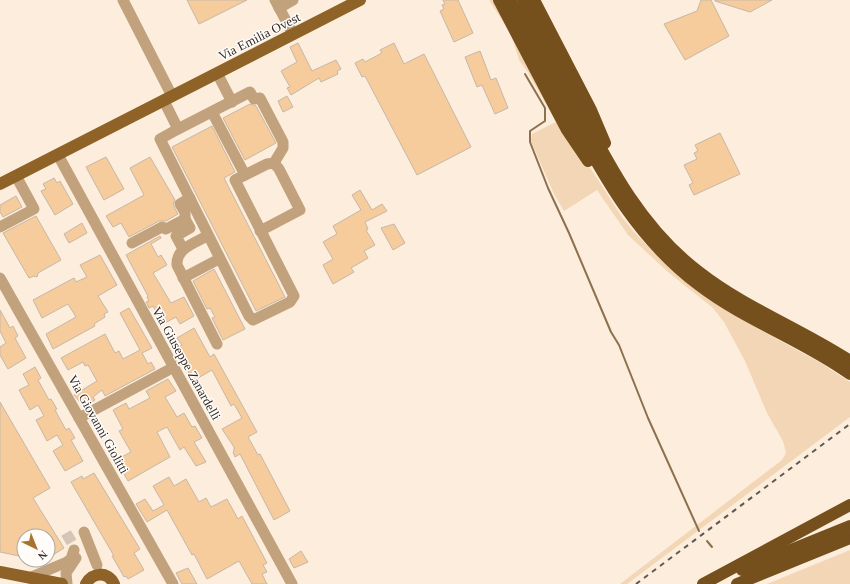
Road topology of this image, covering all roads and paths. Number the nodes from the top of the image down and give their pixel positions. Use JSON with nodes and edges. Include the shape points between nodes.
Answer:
{"nodes":[{"id":1,"x":123,"y":0,"type":"edge"},
{"id":2,"x":293,"y":0,"type":"edge"},
{"id":3,"x":360,"y":0,"type":"edge"},
{"id":4,"x":499,"y":0,"type":"edge"},
{"id":5,"x":510,"y":0,"type":"edge"},
{"id":6,"x":523,"y":0,"type":"edge"},
{"id":7,"x":534,"y":0,"type":"edge"},
{"id":8,"x":277,"y":4,"type":"edge"},
{"id":9,"x":293,"y":34,"type":"junction"},
{"id":10,"x":217,"y":73,"type":"junction"},
{"id":11,"x":168,"y":99,"type":"junction"},
{"id":12,"x":232,"y":102,"type":"junction"},
{"id":13,"x":212,"y":112,"type":"junction"},
{"id":14,"x":178,"y":129,"type":"junction"},
{"id":15,"x":58,"y":155,"type":"junction"},
{"id":16,"x":274,"y":163,"type":"junction"},
{"id":17,"x":245,"y":175,"type":"junction"},
{"id":18,"x":16,"y":176,"type":"junction"},
{"id":19,"x":0,"y":184,"type":"edge"},
{"id":20,"x":190,"y":198,"type":"junction"},
{"id":21,"x":185,"y":219,"type":"junction"},
{"id":22,"x":0,"y":227,"type":"edge"},
{"id":23,"x":166,"y":229,"type":"junction"},
{"id":24,"x":260,"y":230,"type":"junction"},
{"id":25,"x":176,"y":236,"type":"junction"},
{"id":26,"x":207,"y":236,"type":"junction"},
{"id":27,"x":649,"y":240,"type":"junction"},
{"id":28,"x":132,"y":243,"type":"dead end"},
{"id":29,"x":669,"y":245,"type":"junction"},
{"id":30,"x":183,"y":249,"type":"junction"},
{"id":31,"x":219,"y":259,"type":"junction"},
{"id":32,"x":0,"y":278,"type":"edge"},
{"id":33,"x":183,"y":278,"type":"junction"},
{"id":34,"x":217,"y":344,"type":"dead end"},
{"id":35,"x":850,"y":361,"type":"edge"},
{"id":36,"x":174,"y":367,"type":"junction"},
{"id":37,"x":850,"y":374,"type":"edge"},
{"id":38,"x":79,"y":418,"type":"junction"},
{"id":39,"x":850,"y":505,"type":"edge"},
{"id":40,"x":850,"y":526,"type":"edge"},
{"id":41,"x":84,"y":532,"type":"dead end"},
{"id":42,"x":850,"y":539,"type":"edge"},
{"id":43,"x":0,"y":572,"type":"edge"},
{"id":44,"x":29,"y":578,"type":"junction"},
{"id":45,"x":109,"y":578,"type":"edge"},
{"id":46,"x":88,"y":581,"type":"edge"},
{"id":47,"x":62,"y":584,"type":"edge"},
{"id":48,"x":67,"y":584,"type":"edge"},
{"id":49,"x":79,"y":584,"type":"edge"},
{"id":50,"x":173,"y":584,"type":"edge"},
{"id":51,"x":292,"y":584,"type":"edge"},
{"id":52,"x":703,"y":584,"type":"edge"},
{"id":53,"x":709,"y":584,"type":"edge"},
{"id":54,"x":737,"y":584,"type":"edge"},
{"id":55,"x":753,"y":584,"type":"edge"}],
"edges":[{"from":1,"to":11,"type":"street"},
{"from":2,"to":8,"type":"street"},
{"from":3,"to":9,"type":"main road","name":"Via Emilia Ovest"},
{"from":4,"to":27,"type":"highway","via":[[573,141],[628,221]]},
{"from":5,"to":27,"type":"highway","via":[[604,177]]},
{"from":6,"to":29,"type":"highway","via":[[617,178],[643,216]]},
{"from":7,"to":29,"type":"highway","via":[[591,110],[620,175]]},
{"from":8,"to":9,"type":"street"},
{"from":9,"to":10,"type":"main road","name":"Via Emilia Ovest"},
{"from":10,"to":11,"type":"main road","name":"Via Emilia Ovest"},
{"from":10,"to":12,"type":"street"},
{"from":11,"to":14,"type":"street"},
{"from":11,"to":15,"type":"main road","name":"Via Emilia Ovest"},
{"from":12,"to":13,"type":"street"},
{"from":12,"to":16,"type":"street","via":[[250,92],[254,99],[261,98],[284,145]]},
{"from":13,"to":14,"type":"street"},
{"from":13,"to":17,"type":"street"},
{"from":14,"to":20,"type":"street","via":[[160,139]]},
{"from":15,"to":18,"type":"main road","name":"Via Emilia Ovest"},
{"from":15,"to":36,"type":"street","name":"Via Giuseppe Zanardelli"},
{"from":16,"to":17,"type":"street"},
{"from":16,"to":24,"type":"street","via":[[300,210]]},
{"from":17,"to":24,"type":"street","via":[[235,180]]},
{"from":18,"to":19,"type":"main road","name":"Via Emilia Ovest"},
{"from":18,"to":22,"type":"street","via":[[34,209]]},
{"from":20,"to":21,"type":"street","via":[[180,204],[185,212]]},
{"from":20,"to":26,"type":"street"},
{"from":21,"to":23,"type":"street"},
{"from":21,"to":25,"type":"street","via":[[190,228]]},
{"from":23,"to":25,"type":"street","via":[[170,239]]},
{"from":23,"to":28,"type":"street","via":[[162,227]]},
{"from":24,"to":31,"type":"street","via":[[293,293],[290,302],[256,320],[250,319]]},
{"from":25,"to":30,"type":"street"},
{"from":26,"to":30,"type":"street"},
{"from":26,"to":31,"type":"street"},
{"from":27,"to":37,"type":"highway","via":[[675,266],[712,295]]},
{"from":29,"to":35,"type":"highway","via":[[698,272],[724,290]]},
{"from":30,"to":33,"type":"street","via":[[176,259]]},
{"from":31,"to":33,"type":"street"},
{"from":32,"to":38,"type":"street","name":"Via Giovanni Giolitti"},
{"from":33,"to":34,"type":"street"},
{"from":36,"to":38,"type":"street"},
{"from":36,"to":51,"type":"street","name":"Via Giuseppe Zanardelli"},
{"from":38,"to":50,"type":"street","name":"Via Giovanni Giolitti"},
{"from":39,"to":52,"type":"highway"},
{"from":40,"to":53,"type":"highway"},
{"from":41,"to":45,"type":"street"},
{"from":42,"to":54,"type":"highway"},
{"from":42,"to":55,"type":"highway","via":[[827,553]]},
{"from":43,"to":44,"type":"main road"},
{"from":44,"to":47,"type":"main road"},
{"from":44,"to":48,"type":"street","via":[[67,562],[71,559],[73,546],[77,556],[66,573]]},
{"from":45,"to":46,"type":"main road","via":[[94,575]]},
{"from":46,"to":49,"type":"main road"}]}
